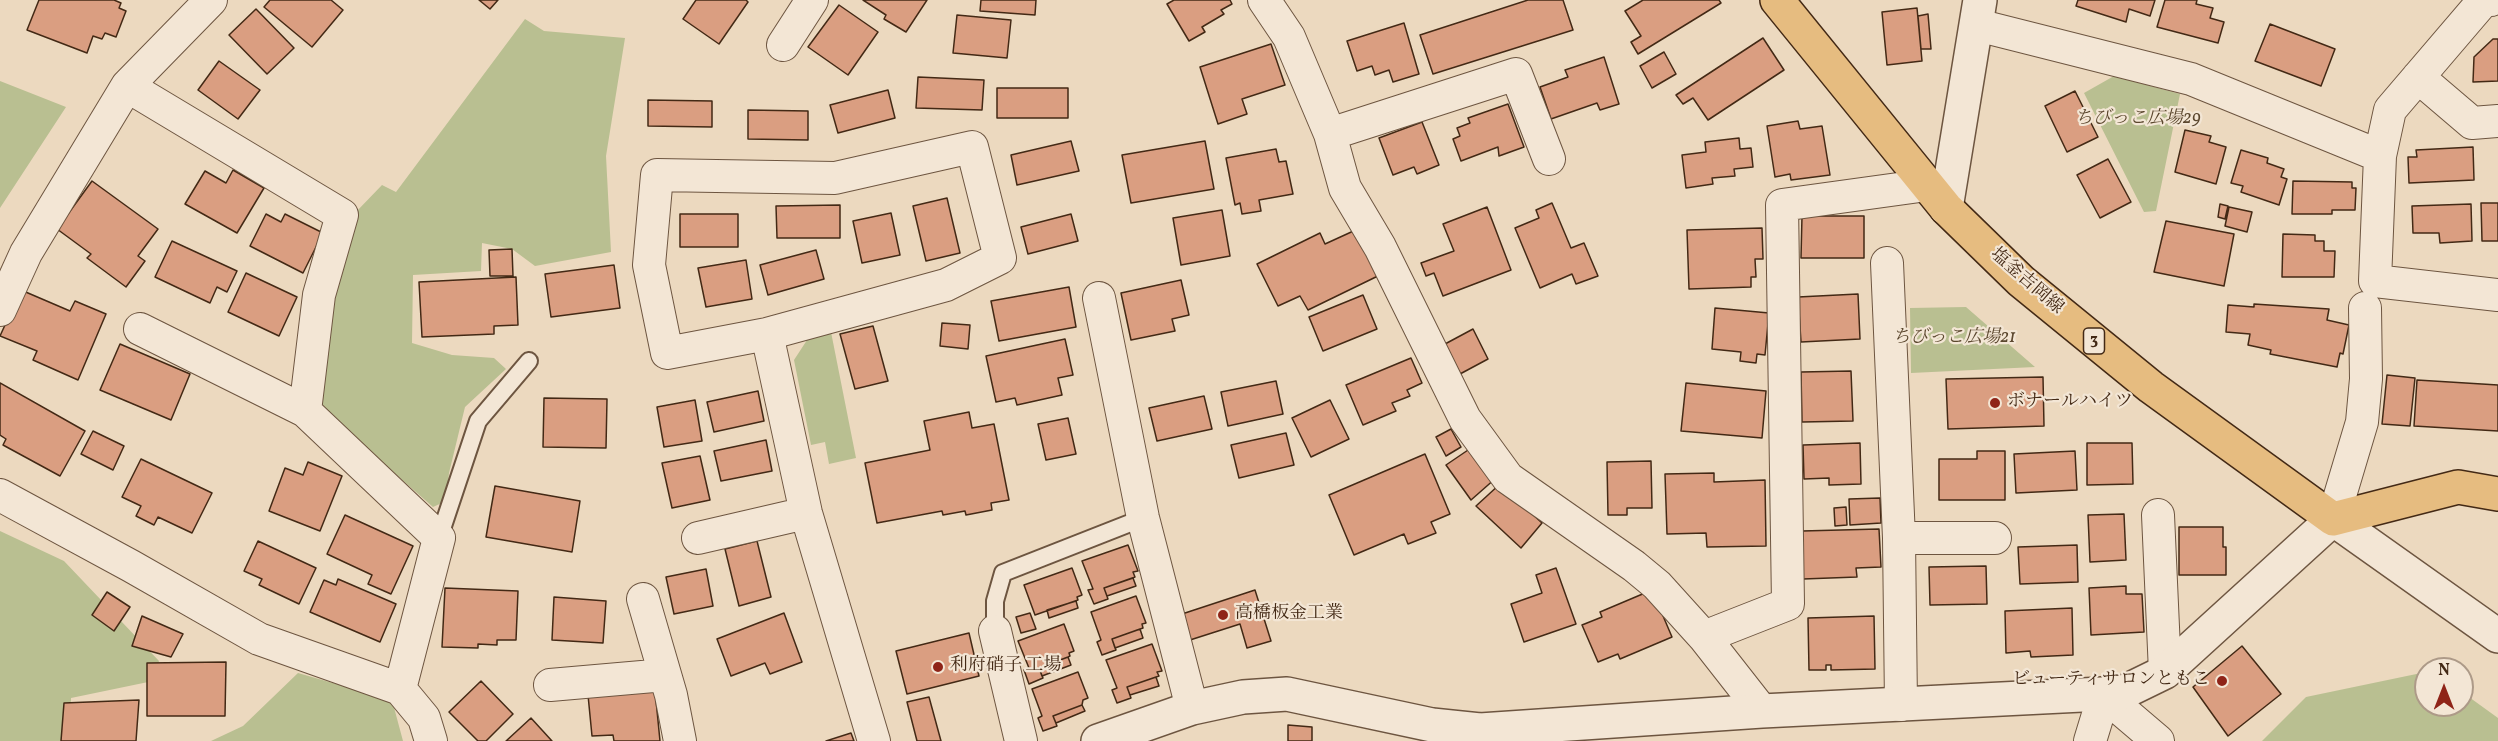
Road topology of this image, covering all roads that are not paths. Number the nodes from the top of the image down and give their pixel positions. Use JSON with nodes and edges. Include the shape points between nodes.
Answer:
{"nodes":[{"id":1,"x":210,"y":0,"type":"edge"},
{"id":2,"x":812,"y":0,"type":"edge"},
{"id":3,"x":1264,"y":0,"type":"edge"},
{"id":4,"x":1777,"y":0,"type":"edge"},
{"id":5,"x":2484,"y":0,"type":"edge"},
{"id":6,"x":2491,"y":0,"type":"edge"},
{"id":7,"x":1979,"y":12,"type":"edge"},
{"id":8,"x":783,"y":45,"type":"dead end"},
{"id":9,"x":2418,"y":77,"type":"junction"},
{"id":10,"x":127,"y":86,"type":"junction"},
{"id":11,"x":2498,"y":121,"type":"edge"},
{"id":12,"x":1330,"y":134,"type":"junction"},
{"id":13,"x":2380,"y":156,"type":"junction"},
{"id":14,"x":1549,"y":159,"type":"dead end"},
{"id":15,"x":1936,"y":196,"type":"junction"},
{"id":16,"x":1887,"y":263,"type":"dead end"},
{"id":17,"x":2498,"y":296,"type":"edge"},
{"id":18,"x":1099,"y":298,"type":"dead end"},
{"id":19,"x":2365,"y":308,"type":"dead end"},
{"id":20,"x":0,"y":310,"type":"edge"},
{"id":21,"x":140,"y":329,"type":"dead end"},
{"id":22,"x":767,"y":334,"type":"junction"},
{"id":23,"x":529,"y":361,"type":"dead end"},
{"id":24,"x":305,"y":411,"type":"junction"},
{"id":25,"x":2498,"y":494,"type":"edge"},
{"id":26,"x":0,"y":495,"type":"edge"},
{"id":27,"x":806,"y":513,"type":"junction"},
{"id":28,"x":2158,"y":516,"type":"dead end"},
{"id":29,"x":1143,"y":518,"type":"junction"},
{"id":30,"x":2333,"y":519,"type":"junction"},
{"id":31,"x":440,"y":537,"type":"junction"},
{"id":32,"x":698,"y":537,"type":"dead end"},
{"id":33,"x":1899,"y":538,"type":"junction"},
{"id":34,"x":1995,"y":538,"type":"dead end"},
{"id":35,"x":643,"y":599,"type":"dead end"},
{"id":36,"x":995,"y":630,"type":"joint"},
{"id":37,"x":2498,"y":636,"type":"edge"},
{"id":38,"x":1704,"y":637,"type":"junction"},
{"id":39,"x":2165,"y":672,"type":"junction"},
{"id":40,"x":665,"y":675,"type":"junction"},
{"id":41,"x":550,"y":685,"type":"dead end"},
{"id":42,"x":400,"y":689,"type":"junction"},
{"id":43,"x":2104,"y":695,"type":"junction"},
{"id":44,"x":1901,"y":705,"type":"junction"},
{"id":45,"x":1192,"y":708,"type":"junction"},
{"id":46,"x":1762,"y":711,"type":"junction"},
{"id":47,"x":1134,"y":735,"type":"edge"},
{"id":48,"x":1479,"y":735,"type":"edge"},
{"id":49,"x":431,"y":741,"type":"edge"},
{"id":50,"x":680,"y":741,"type":"edge"},
{"id":51,"x":874,"y":741,"type":"edge"},
{"id":52,"x":1021,"y":741,"type":"edge"},
{"id":53,"x":1098,"y":741,"type":"edge"},
{"id":54,"x":2090,"y":741,"type":"edge"},
{"id":55,"x":2158,"y":741,"type":"edge"}],
"edges":[{"from":1,"to":10,"type":"street"},
{"from":2,"to":8,"type":"street"},
{"from":3,"to":12,"type":"street","via":[[1289,37]]},
{"from":4,"to":15,"type":"main road","name":"塩釜吉岡線","number":"3"},
{"from":5,"to":6,"type":"street"},
{"from":5,"to":9,"type":"street"},
{"from":7,"to":13,"type":"street","via":[[2191,79]]},
{"from":7,"to":15,"type":"street"},
{"from":9,"to":11,"type":"street","via":[[2472,123]]},
{"from":9,"to":13,"type":"street","via":[[2390,110]]},
{"from":10,"to":20,"type":"street","via":[[26,253]]},
{"from":10,"to":24,"type":"street","via":[[342,215],[318,295]]},
{"from":12,"to":14,"type":"street","via":[[1516,74]]},
{"from":12,"to":38,"type":"street","via":[[1345,188],[1380,248],[1465,419],[1508,478],[1634,566],[1657,585]]},
{"from":13,"to":17,"type":"street","via":[[2375,281]]},
{"from":15,"to":30,"type":"main road","name":"塩釜吉岡線","number":"3","via":[[2021,280],[2151,387]]},
{"from":15,"to":38,"type":"street","via":[[1782,205],[1788,604]]},
{"from":16,"to":33,"type":"street"},
{"from":18,"to":29,"type":"street"},
{"from":19,"to":30,"type":"street","via":[[2362,423]]},
{"from":21,"to":24,"type":"street"},
{"from":22,"to":22,"type":"street","via":[[666,353],[649,265],[657,175],[835,178],[972,147],[1000,258],[946,285]]},
{"from":22,"to":27,"type":"street"},
{"from":23,"to":31,"type":"lane","via":[[478,421]]},
{"from":24,"to":31,"type":"street"},
{"from":25,"to":30,"type":"main road","via":[[2458,487]]},
{"from":26,"to":42,"type":"street","via":[[259,639]]},
{"from":27,"to":32,"type":"street"},
{"from":27,"to":51,"type":"street"},
{"from":28,"to":39,"type":"street"},
{"from":29,"to":36,"type":"lane","via":[[1004,573],[995,601]]},
{"from":29,"to":45,"type":"street"},
{"from":30,"to":37,"type":"street"},
{"from":30,"to":39,"type":"street"},
{"from":31,"to":42,"type":"street"},
{"from":33,"to":34,"type":"street"},
{"from":33,"to":44,"type":"street"},
{"from":35,"to":40,"type":"street"},
{"from":36,"to":52,"type":"street"},
{"from":38,"to":46,"type":"street"},
{"from":39,"to":43,"type":"street","via":[[2122,693]]},
{"from":40,"to":41,"type":"street"},
{"from":40,"to":50,"type":"street"},
{"from":42,"to":49,"type":"street","via":[[424,718]]},
{"from":43,"to":44,"type":"street"},
{"from":43,"to":54,"type":"street"},
{"from":43,"to":55,"type":"street"},
{"from":44,"to":46,"type":"street"},
{"from":45,"to":47,"type":"street"},
{"from":45,"to":48,"type":"street","via":[[1242,697],[1287,694]]},
{"from":46,"to":48,"type":"street"},
{"from":47,"to":53,"type":"street"}]}
